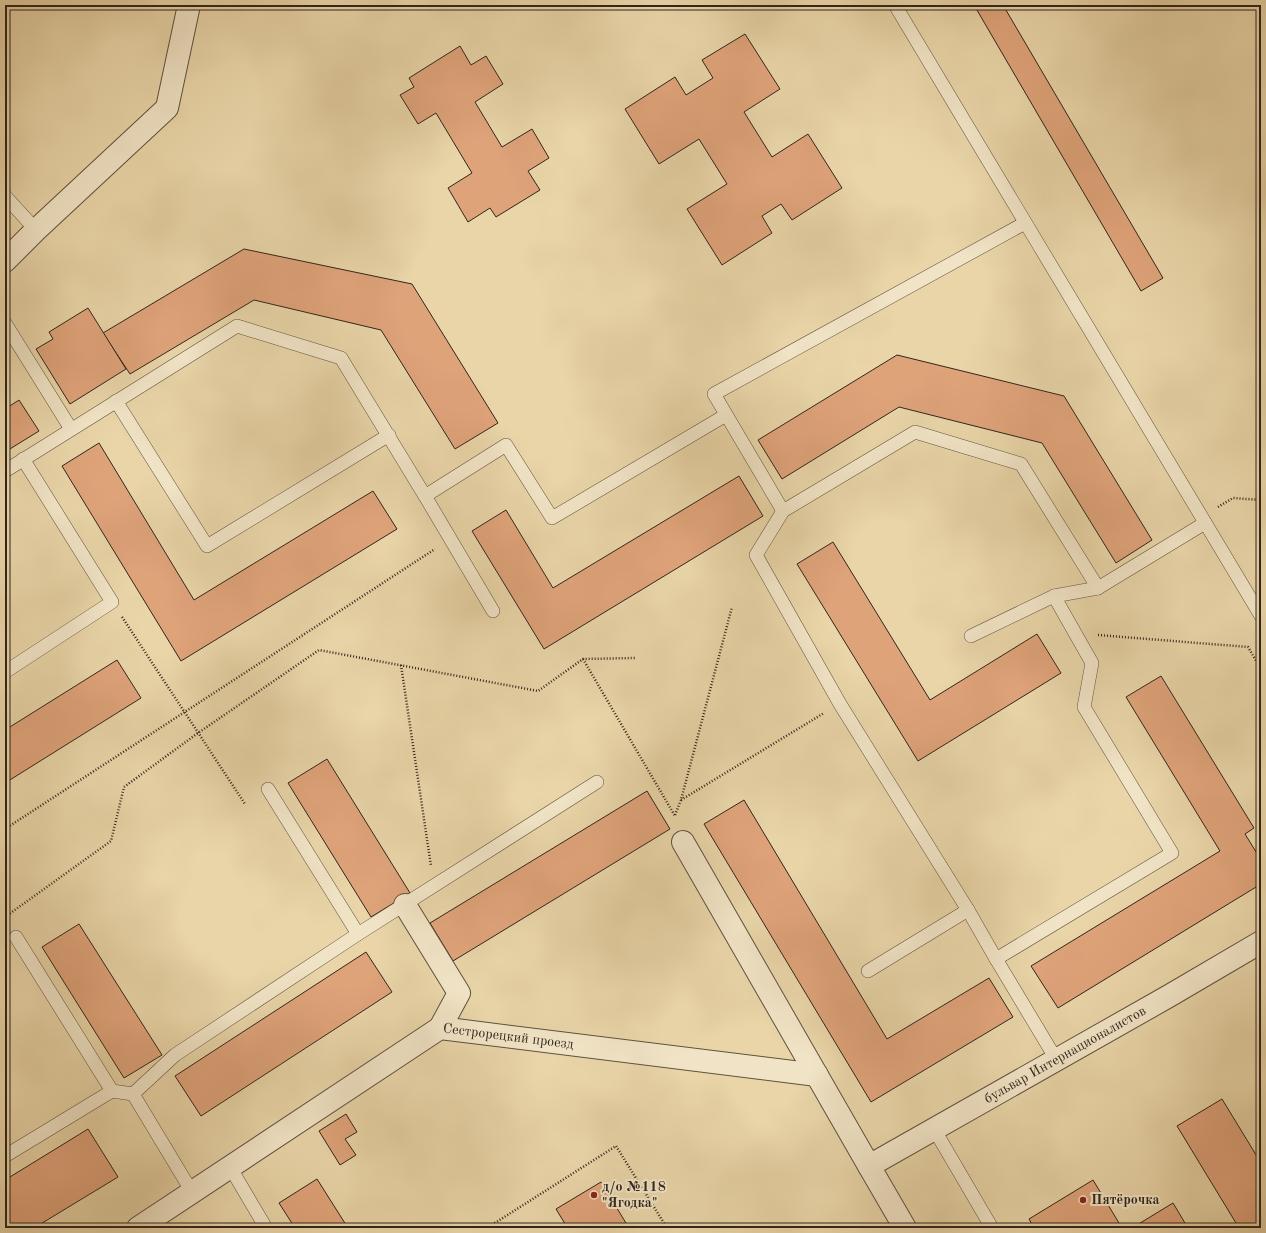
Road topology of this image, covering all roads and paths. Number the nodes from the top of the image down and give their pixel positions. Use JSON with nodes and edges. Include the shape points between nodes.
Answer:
{"nodes":[{"id":1,"x":188,"y":5,"type":"edge"},
{"id":2,"x":895,"y":5,"type":"edge"},
{"id":3,"x":5,"y":196,"type":"edge"},
{"id":4,"x":1025,"y":223,"type":"junction"},
{"id":5,"x":36,"y":230,"type":"junction"},
{"id":6,"x":5,"y":261,"type":"edge"},
{"id":7,"x":5,"y":323,"type":"edge"},
{"id":8,"x":116,"y":401,"type":"junction"},
{"id":9,"x":726,"y":415,"type":"junction"},
{"id":10,"x":71,"y":429,"type":"junction"},
{"id":11,"x":388,"y":435,"type":"junction"},
{"id":12,"x":23,"y":459,"type":"junction"},
{"id":13,"x":5,"y":471,"type":"edge"},
{"id":14,"x":425,"y":496,"type":"junction"},
{"id":15,"x":1261,"y":500,"type":"edge"},
{"id":16,"x":783,"y":511,"type":"junction"},
{"id":17,"x":1205,"y":523,"type":"junction"},
{"id":18,"x":450,"y":538,"type":"junction"},
{"id":19,"x":1098,"y":588,"type":"junction"},
{"id":20,"x":1054,"y":596,"type":"junction"},
{"id":21,"x":112,"y":602,"type":"junction"},
{"id":22,"x":732,"y":607,"type":"dead end"},
{"id":23,"x":493,"y":612,"type":"dead end"},
{"id":24,"x":1261,"y":616,"type":"edge"},
{"id":25,"x":1074,"y":633,"type":"junction"},
{"id":26,"x":971,"y":636,"type":"dead end"},
{"id":27,"x":636,"y":658,"type":"dead end"},
{"id":28,"x":583,"y":659,"type":"junction"},
{"id":29,"x":401,"y":665,"type":"junction"},
{"id":30,"x":1261,"y":669,"type":"edge"},
{"id":31,"x":5,"y":672,"type":"edge"},
{"id":32,"x":840,"y":704,"type":"junction"},
{"id":33,"x":184,"y":713,"type":"junction"},
{"id":34,"x":198,"y":733,"type":"junction"},
{"id":35,"x":597,"y":782,"type":"dead end"},
{"id":36,"x":268,"y":789,"type":"dead end"},
{"id":37,"x":681,"y":800,"type":"junction"},
{"id":38,"x":245,"y":804,"type":"dead end"},
{"id":39,"x":675,"y":815,"type":"junction"},
{"id":40,"x":5,"y":829,"type":"edge"},
{"id":41,"x":683,"y":842,"type":"joint"},
{"id":42,"x":434,"y":887,"type":"junction"},
{"id":43,"x":405,"y":905,"type":"junction"},
{"id":44,"x":968,"y":910,"type":"junction"},
{"id":45,"x":5,"y":917,"type":"edge"},
{"id":46,"x":358,"y":934,"type":"junction"},
{"id":47,"x":16,"y":937,"type":"dead end"},
{"id":48,"x":1261,"y":942,"type":"edge"},
{"id":49,"x":996,"y":960,"type":"junction"},
{"id":50,"x":868,"y":971,"type":"dead end"},
{"id":51,"x":440,"y":1028,"type":"junction"},
{"id":52,"x":1056,"y":1059,"type":"junction"},
{"id":53,"x":817,"y":1075,"type":"junction"},
{"id":54,"x":112,"y":1091,"type":"junction"},
{"id":55,"x":132,"y":1094,"type":"junction"},
{"id":56,"x":934,"y":1129,"type":"junction"},
{"id":57,"x":5,"y":1156,"type":"edge"},
{"id":58,"x":869,"y":1166,"type":"junction"},
{"id":59,"x":230,"y":1167,"type":"junction"},
{"id":60,"x":192,"y":1192,"type":"junction"},
{"id":61,"x":138,"y":1228,"type":"edge"},
{"id":62,"x":266,"y":1228,"type":"edge"},
{"id":63,"x":486,"y":1228,"type":"edge"},
{"id":64,"x":667,"y":1228,"type":"edge"},
{"id":65,"x":905,"y":1228,"type":"edge"},
{"id":66,"x":992,"y":1228,"type":"edge"}],
"edges":[{"from":1,"to":5,"type":"street","via":[[167,108]]},
{"from":2,"to":4,"type":"lane"},
{"from":3,"to":5,"type":"lane"},
{"from":4,"to":9,"type":"lane","via":[[714,394]]},
{"from":4,"to":17,"type":"lane"},
{"from":5,"to":6,"type":"street"},
{"from":7,"to":10,"type":"lane"},
{"from":8,"to":10,"type":"lane"},
{"from":8,"to":11,"type":"lane","via":[[237,326],[341,358]]},
{"from":8,"to":11,"type":"lane","via":[[207,546]]},
{"from":9,"to":14,"type":"lane","via":[[552,518],[506,445]]},
{"from":9,"to":16,"type":"lane"},
{"from":10,"to":12,"type":"lane"},
{"from":11,"to":14,"type":"lane"},
{"from":12,"to":13,"type":"lane"},
{"from":12,"to":21,"type":"lane"},
{"from":14,"to":18,"type":"lane"},
{"from":15,"to":17,"type":"path","via":[[1233,498],[1216,508]]},
{"from":16,"to":19,"type":"lane","via":[[915,432],[1021,464]]},
{"from":16,"to":32,"type":"lane","via":[[756,555]]},
{"from":17,"to":19,"type":"lane"},
{"from":17,"to":24,"type":"lane"},
{"from":18,"to":23,"type":"lane"},
{"from":18,"to":33,"type":"path"},
{"from":19,"to":20,"type":"lane"},
{"from":20,"to":25,"type":"lane"},
{"from":20,"to":26,"type":"lane"},
{"from":21,"to":31,"type":"lane"},
{"from":21,"to":33,"type":"path"},
{"from":22,"to":37,"type":"path"},
{"from":25,"to":30,"type":"path","via":[[1248,647]]},
{"from":25,"to":49,"type":"lane","via":[[1092,664],[1084,707],[1172,853]]},
{"from":27,"to":28,"type":"path"},
{"from":28,"to":29,"type":"path","via":[[538,691]]},
{"from":28,"to":39,"type":"path"},
{"from":29,"to":34,"type":"path","via":[[319,650]]},
{"from":29,"to":42,"type":"path"},
{"from":32,"to":37,"type":"path"},
{"from":32,"to":44,"type":"lane"},
{"from":33,"to":34,"type":"path"},
{"from":33,"to":40,"type":"path"},
{"from":34,"to":38,"type":"path"},
{"from":34,"to":45,"type":"path","via":[[124,787],[111,841]]},
{"from":35,"to":42,"type":"lane"},
{"from":36,"to":46,"type":"lane"},
{"from":37,"to":39,"type":"path"},
{"from":39,"to":41,"type":"path"},
{"from":41,"to":53,"type":"street"},
{"from":42,"to":43,"type":"lane"},
{"from":43,"to":46,"type":"lane"},
{"from":43,"to":51,"type":"street","via":[[459,993]]},
{"from":44,"to":49,"type":"lane"},
{"from":44,"to":50,"type":"lane"},
{"from":46,"to":55,"type":"lane","via":[[174,1054]]},
{"from":47,"to":54,"type":"lane"},
{"from":48,"to":52,"type":"street","name":"бульвар Интернационалистов"},
{"from":49,"to":52,"type":"lane"},
{"from":51,"to":53,"type":"street","name":"Сестрорецкий проезд"},
{"from":51,"to":59,"type":"street","name":"Сестрорецкий проезд"},
{"from":52,"to":56,"type":"street","name":"бульвар Интернационалистов"},
{"from":53,"to":58,"type":"street"},
{"from":54,"to":55,"type":"lane"},
{"from":54,"to":57,"type":"lane"},
{"from":55,"to":60,"type":"lane"},
{"from":56,"to":58,"type":"street","name":"бульвар Интернационалистов"},
{"from":56,"to":66,"type":"lane"},
{"from":58,"to":65,"type":"street"},
{"from":59,"to":60,"type":"street","name":"Сестрорецкий проезд"},
{"from":59,"to":62,"type":"lane"},
{"from":60,"to":61,"type":"street","name":"Сестрорецкий проезд"},
{"from":63,"to":64,"type":"path","via":[[616,1146]]}]}
